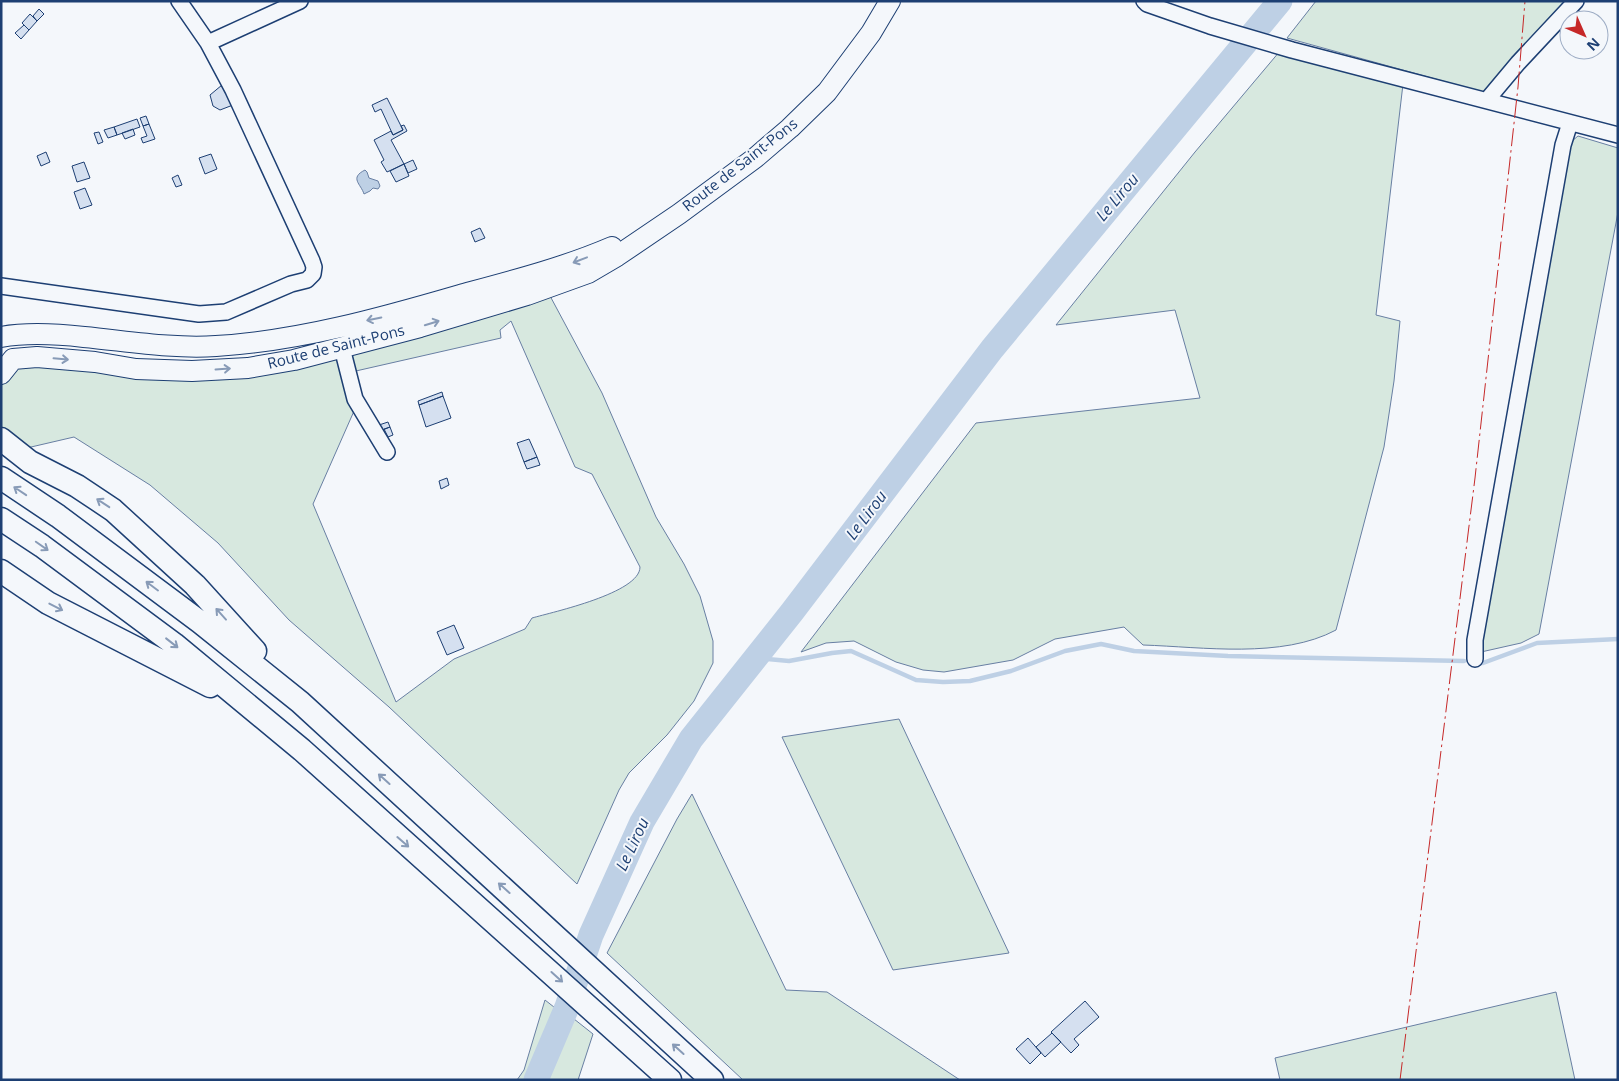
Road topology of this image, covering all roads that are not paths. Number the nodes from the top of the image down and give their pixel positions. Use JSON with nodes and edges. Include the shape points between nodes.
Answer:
{"nodes":[{"id":1,"x":179,"y":1,"type":"edge"},
{"id":2,"x":300,"y":1,"type":"edge"},
{"id":3,"x":890,"y":1,"type":"edge"},
{"id":4,"x":1144,"y":1,"type":"edge"},
{"id":5,"x":1576,"y":1,"type":"edge"},
{"id":6,"x":208,"y":43,"type":"junction"},
{"id":7,"x":1487,"y":100,"type":"junction"},
{"id":8,"x":1570,"y":123,"type":"junction"},
{"id":9,"x":1618,"y":135,"type":"edge"},
{"id":10,"x":658,"y":228,"type":"junction"},
{"id":11,"x":1,"y":286,"type":"edge"},
{"id":12,"x":1,"y":337,"type":"edge"},
{"id":13,"x":342,"y":348,"type":"junction"},
{"id":14,"x":1,"y":374,"type":"edge"},
{"id":15,"x":1,"y":438,"type":"edge"},
{"id":16,"x":387,"y":452,"type":"dead end"},
{"id":17,"x":1,"y":478,"type":"edge"},
{"id":18,"x":1,"y":519,"type":"edge"},
{"id":19,"x":1,"y":571,"type":"edge"},
{"id":20,"x":1475,"y":659,"type":"dead end"},
{"id":21,"x":300,"y":702,"type":"junction"},
{"id":22,"x":302,"y":750,"type":"junction"},
{"id":23,"x":670,"y":1080,"type":"edge"},
{"id":24,"x":712,"y":1080,"type":"edge"}],
"edges":[{"from":1,"to":6,"type":"street"},
{"from":2,"to":6,"type":"street"},
{"from":3,"to":10,"type":"main road","name":"Route de Saint-Pons","via":[[865,41],[815,104],[755,158]]},
{"from":4,"to":7,"type":"street","via":[[1210,26],[1292,50]]},
{"from":5,"to":7,"type":"street"},
{"from":6,"to":11,"type":"street","via":[[312,261],[313,274],[307,280],[226,312],[199,314]]},
{"from":7,"to":8,"type":"street"},
{"from":8,"to":9,"type":"street"},
{"from":8,"to":20,"type":"street","via":[[1563,145],[1475,640]]},
{"from":10,"to":12,"type":"main road","name":"Route de Saint-Pons","one_way":true,"via":[[562,267],[383,317],[276,340],[215,346],[61,335]]},
{"from":13,"to":10,"type":"main road","name":"Route de Saint-Pons","one_way":true,"via":[[527,295],[588,273]]},
{"from":14,"to":13,"type":"main road","name":"Route de Saint-Pons","one_way":true,"via":[[13,359],[37,357],[136,369],[192,371],[248,368]]},
{"from":13,"to":16,"type":"street","via":[[355,399]]},
{"from":21,"to":15,"type":"highway","one_way":true,"via":[[195,585],[113,510],[77,486],[30,462]]},
{"from":21,"to":17,"type":"highway","one_way":true,"via":[[200,622],[58,516]]},
{"from":18,"to":22,"type":"highway","one_way":true,"via":[[174,644]]},
{"from":19,"to":22,"type":"highway","one_way":true,"via":[[48,603],[224,693]]},
{"from":24,"to":21,"type":"highway","one_way":true},
{"from":22,"to":23,"type":"highway","one_way":true}]}
